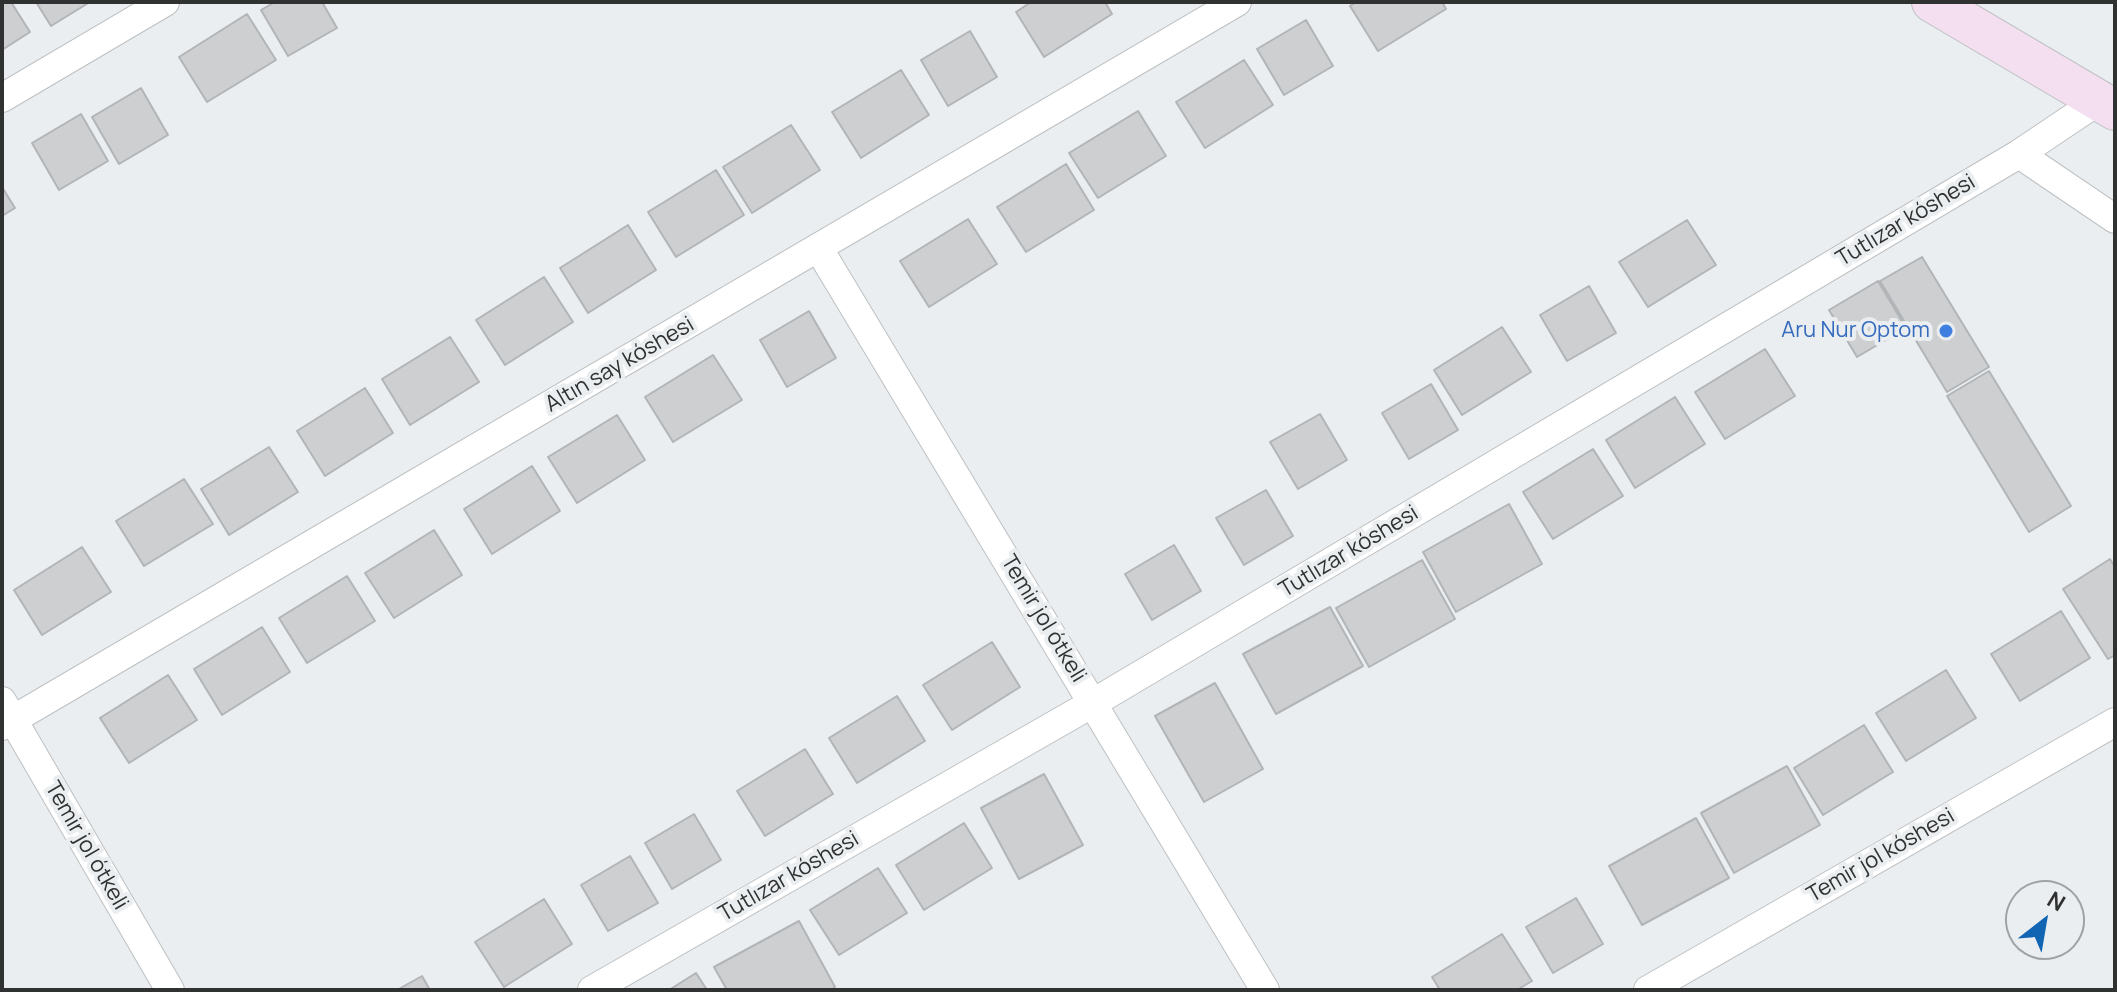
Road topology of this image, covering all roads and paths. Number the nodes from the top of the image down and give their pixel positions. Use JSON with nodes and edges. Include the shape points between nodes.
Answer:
{"nodes":[{"id":1,"x":165,"y":2,"type":"edge"},
{"id":2,"x":1237,"y":2,"type":"edge"},
{"id":3,"x":1957,"y":8,"type":"edge"},
{"id":4,"x":2,"y":98,"type":"edge"},
{"id":5,"x":2106,"y":106,"type":"edge"},
{"id":6,"x":2019,"y":154,"type":"junction"},
{"id":7,"x":2115,"y":219,"type":"edge"},
{"id":8,"x":819,"y":249,"type":"junction"},
{"id":9,"x":1093,"y":703,"type":"junction"},
{"id":10,"x":5,"y":715,"type":"edge"},
{"id":11,"x":2115,"y":722,"type":"edge"},
{"id":12,"x":170,"y":990,"type":"edge"},
{"id":13,"x":592,"y":990,"type":"edge"},
{"id":14,"x":1265,"y":990,"type":"edge"},
{"id":15,"x":1648,"y":990,"type":"edge"}],
"edges":[{"from":1,"to":4,"type":"street"},
{"from":2,"to":8,"type":"street","name":"Altın say kóshesi"},
{"from":3,"to":5,"type":"main road"},
{"from":5,"to":6,"type":"street","name":"Tutlızar kóshesi"},
{"from":6,"to":7,"type":"street"},
{"from":6,"to":9,"type":"street","name":"Tutlızar kóshesi"},
{"from":8,"to":9,"type":"street","name":"Temir jol ótkeli"},
{"from":8,"to":10,"type":"street","name":"Altın say kóshesi"},
{"from":9,"to":13,"type":"street","name":"Tutlızar kóshesi"},
{"from":9,"to":14,"type":"street","name":"Temir jol ótkeli"},
{"from":10,"to":12,"type":"street","name":"Temir jol ótkeli"},
{"from":11,"to":15,"type":"street","name":"Temir jol kóshesi"}]}
